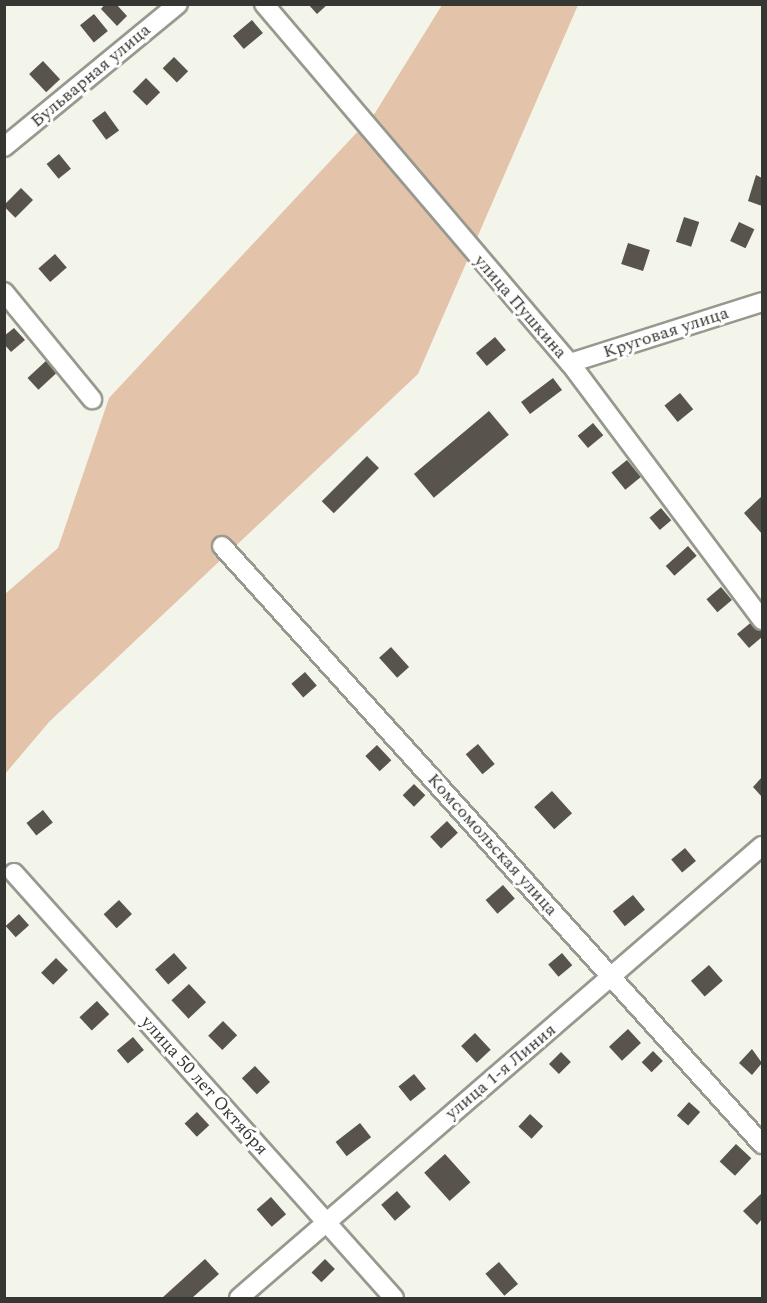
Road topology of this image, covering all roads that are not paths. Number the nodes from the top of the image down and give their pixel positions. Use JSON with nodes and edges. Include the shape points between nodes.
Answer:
{"nodes":[{"id":1,"x":178,"y":4,"type":"edge"},
{"id":2,"x":264,"y":4,"type":"edge"},
{"id":3,"x":4,"y":147,"type":"edge"},
{"id":4,"x":4,"y":292,"type":"edge"},
{"id":5,"x":762,"y":302,"type":"edge"},
{"id":6,"x":570,"y":363,"type":"junction"},
{"id":7,"x":92,"y":399,"type":"dead end"},
{"id":8,"x":222,"y":546,"type":"dead end"},
{"id":9,"x":762,"y":620,"type":"edge"},
{"id":10,"x":762,"y":846,"type":"edge"},
{"id":11,"x":14,"y":873,"type":"dead end"},
{"id":12,"x":612,"y":977,"type":"junction"},
{"id":13,"x":762,"y":1144,"type":"edge"},
{"id":14,"x":325,"y":1222,"type":"junction"},
{"id":15,"x":239,"y":1299,"type":"edge"},
{"id":16,"x":394,"y":1299,"type":"edge"}],
"edges":[{"from":1,"to":3,"type":"street","name":"Бульварная улица"},
{"from":2,"to":6,"type":"street","name":"улица Пушкина"},
{"from":4,"to":7,"type":"street"},
{"from":5,"to":6,"type":"street","name":"Круговая улица"},
{"from":6,"to":9,"type":"street","name":"улица Пушкина"},
{"from":8,"to":12,"type":"street","name":"Комсомольская улица"},
{"from":10,"to":12,"type":"street","name":"улица 1-я Линия"},
{"from":11,"to":14,"type":"street","name":"улица 50 лет Октября"},
{"from":12,"to":13,"type":"street","name":"Комсомольская улица"},
{"from":12,"to":14,"type":"street","name":"улица 1-я Линия"},
{"from":14,"to":15,"type":"street","name":"улица 1-я Линия"},
{"from":14,"to":16,"type":"street","name":"улица 50 лет Октября"}]}
